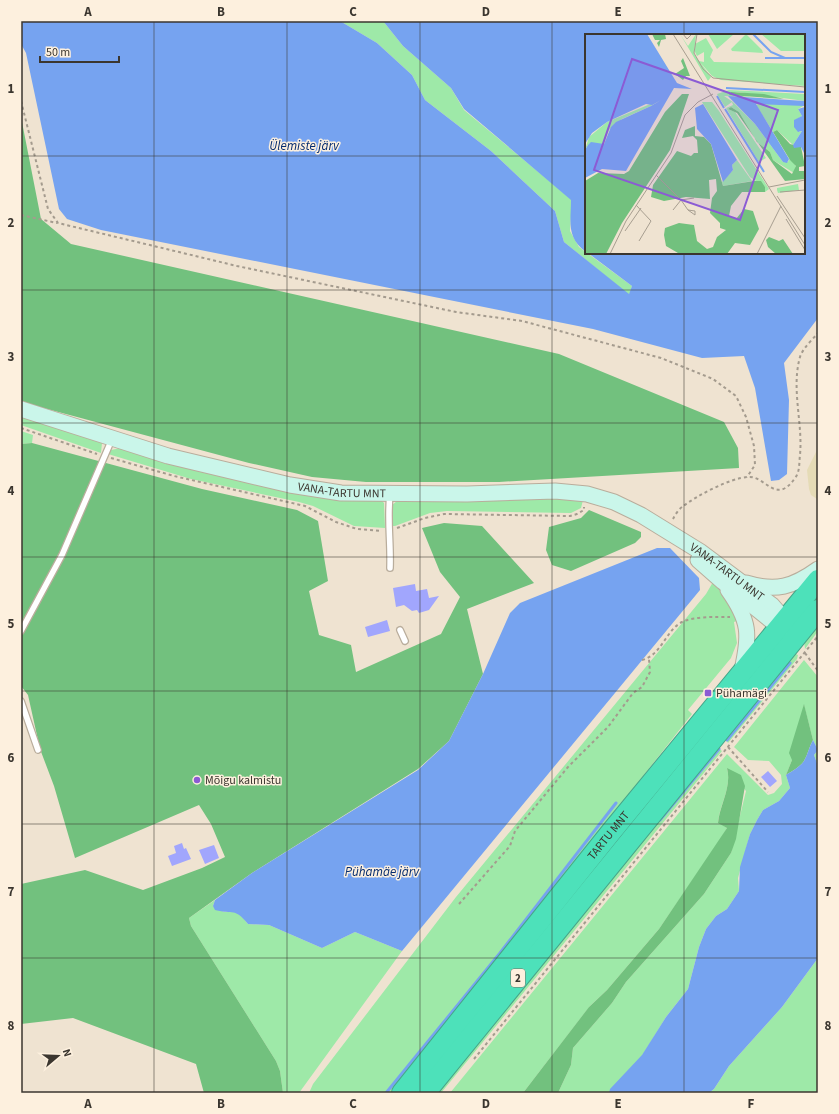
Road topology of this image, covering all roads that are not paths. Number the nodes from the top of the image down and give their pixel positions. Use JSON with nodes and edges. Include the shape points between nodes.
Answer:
{"nodes":[{"id":1,"x":21,"y":409,"type":"edge"},
{"id":2,"x":112,"y":439,"type":"junction"},
{"id":3,"x":390,"y":494,"type":"junction"},
{"id":4,"x":665,"y":530,"type":"junction"},
{"id":5,"x":390,"y":568,"type":"dead end"},
{"id":6,"x":818,"y":569,"type":"edge"},
{"id":7,"x":818,"y":580,"type":"edge"},
{"id":8,"x":723,"y":582,"type":"junction"},
{"id":9,"x":742,"y":582,"type":"junction"},
{"id":10,"x":818,"y":610,"type":"edge"},
{"id":11,"x":782,"y":623,"type":"junction"},
{"id":12,"x":400,"y":630,"type":"dead end"},
{"id":13,"x":21,"y":631,"type":"edge"},
{"id":14,"x":405,"y":641,"type":"dead end"},
{"id":15,"x":801,"y":645,"type":"junction"},
{"id":16,"x":742,"y":673,"type":"junction"},
{"id":17,"x":21,"y":701,"type":"edge"},
{"id":18,"x":38,"y":750,"type":"dead end"},
{"id":19,"x":402,"y":1093,"type":"edge"},
{"id":20,"x":425,"y":1093,"type":"edge"}],
"edges":[{"from":1,"to":2,"type":"street","name":"VANA-TARTU MNT"},
{"from":2,"to":3,"type":"street","name":"VANA-TARTU MNT","via":[[168,456],[290,485],[341,493]]},
{"from":2,"to":13,"type":"lane","via":[[62,555]]},
{"from":3,"to":4,"type":"street","name":"VANA-TARTU MNT","via":[[570,492],[627,507]]},
{"from":3,"to":5,"type":"lane","via":[[387,513]]},
{"from":4,"to":8,"type":"street","name":"VANA-TARTU MNT"},
{"from":4,"to":9,"type":"street","name":"VANA-TARTU MNT"},
{"from":6,"to":9,"type":"street","via":[[787,586],[764,587]]},
{"from":7,"to":11,"type":"highway","name":"TARTU MNT","number":"2"},
{"from":8,"to":11,"type":"street","name":"VANA-TARTU MNT"},
{"from":8,"to":16,"type":"street","via":[[736,602],[746,625],[748,638]]},
{"from":9,"to":11,"type":"street","name":"VANA-TARTU MNT"},
{"from":10,"to":15,"type":"highway","name":"TARTU MNT","number":"2"},
{"from":11,"to":15,"type":"street"},
{"from":11,"to":16,"type":"highway","name":"TARTU MNT","number":"2"},
{"from":12,"to":14,"type":"lane"},
{"from":15,"to":20,"type":"highway","name":"TARTU MNT","number":"2"},
{"from":16,"to":19,"type":"highway","name":"TARTU MNT","number":"2"},
{"from":17,"to":18,"type":"lane"}]}
